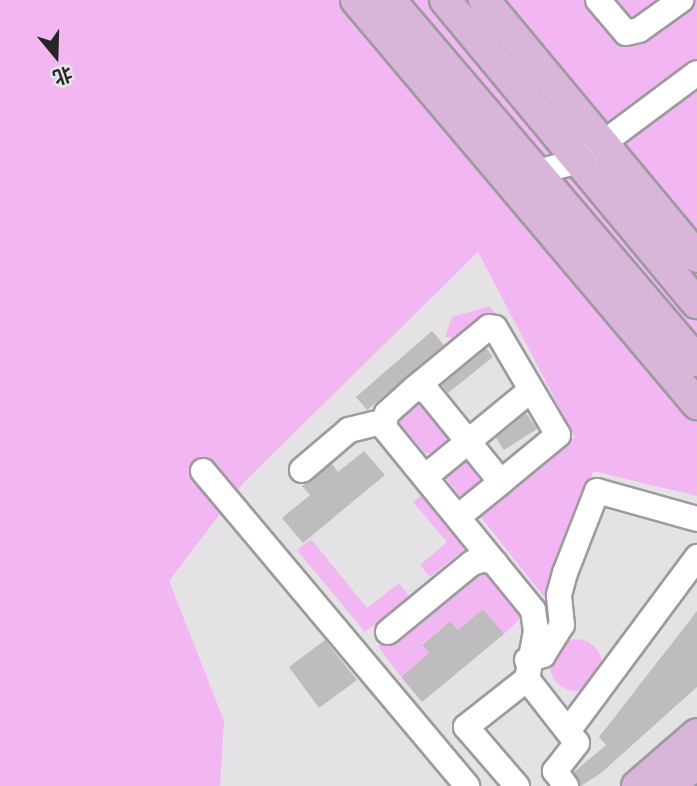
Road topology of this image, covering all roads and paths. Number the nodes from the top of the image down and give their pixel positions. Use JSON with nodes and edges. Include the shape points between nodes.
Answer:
{"nodes":[{"id":1,"x":356,"y":0,"type":"edge"},
{"id":2,"x":388,"y":0,"type":"edge"},
{"id":3,"x":444,"y":0,"type":"edge"},
{"id":4,"x":475,"y":0,"type":"edge"},
{"id":5,"x":484,"y":0,"type":"edge"},
{"id":6,"x":598,"y":0,"type":"edge"},
{"id":7,"x":681,"y":0,"type":"edge"},
{"id":8,"x":412,"y":66,"type":"junction"},
{"id":9,"x":697,"y":73,"type":"edge"},
{"id":10,"x":507,"y":75,"type":"junction"},
{"id":11,"x":603,"y":144,"type":"junction"},
{"id":12,"x":579,"y":161,"type":"junction"},
{"id":13,"x":526,"y":180,"type":"junction"},
{"id":14,"x":697,"y":257,"type":"edge"},
{"id":15,"x":697,"y":303,"type":"edge"},
{"id":16,"x":697,"y":360,"type":"edge"},
{"id":17,"x":415,"y":388,"type":"junction"},
{"id":18,"x":531,"y":390,"type":"junction"},
{"id":19,"x":697,"y":404,"type":"edge"},
{"id":20,"x":385,"y":421,"type":"junction"},
{"id":21,"x":469,"y":441,"type":"junction"},
{"id":22,"x":302,"y":470,"type":"dead end"},
{"id":23,"x":203,"y":471,"type":"dead end"},
{"id":24,"x":425,"y":477,"type":"junction"},
{"id":25,"x":501,"y":482,"type":"junction"},
{"id":26,"x":458,"y":517,"type":"junction"},
{"id":27,"x":697,"y":519,"type":"edge"},
{"id":28,"x":697,"y":557,"type":"edge"},
{"id":29,"x":495,"y":563,"type":"junction"},
{"id":30,"x":388,"y":632,"type":"dead end"},
{"id":31,"x":527,"y":669,"type":"junction"},
{"id":32,"x":568,"y":731,"type":"junction"},
{"id":33,"x":697,"y":734,"type":"edge"},
{"id":34,"x":697,"y":763,"type":"edge"},
{"id":35,"x":560,"y":779,"type":"edge"},
{"id":36,"x":467,"y":786,"type":"edge"},
{"id":37,"x":517,"y":786,"type":"edge"},
{"id":38,"x":524,"y":786,"type":"edge"},
{"id":39,"x":637,"y":786,"type":"edge"},
{"id":40,"x":670,"y":786,"type":"edge"}],
"edges":[{"from":1,"to":8,"type":"main road"},
{"from":2,"to":8,"type":"main road"},
{"from":2,"to":13,"type":"main road"},
{"from":3,"to":10,"type":"main road"},
{"from":4,"to":10,"type":"main road"},
{"from":5,"to":11,"type":"main road"},
{"from":6,"to":7,"type":"street","via":[[625,33],[639,30]]},
{"from":8,"to":13,"type":"main road"},
{"from":9,"to":11,"type":"street"},
{"from":10,"to":12,"type":"main road"},
{"from":11,"to":12,"type":"street"},
{"from":11,"to":14,"type":"main road"},
{"from":12,"to":13,"type":"street"},
{"from":12,"to":15,"type":"main road"},
{"from":13,"to":16,"type":"main road"},
{"from":13,"to":19,"type":"main road"},
{"from":17,"to":18,"type":"street","via":[[489,327],[495,328]]},
{"from":17,"to":20,"type":"street","via":[[387,413]]},
{"from":17,"to":21,"type":"street","via":[[428,391]]},
{"from":18,"to":21,"type":"street"},
{"from":18,"to":25,"type":"street","via":[[558,435]]},
{"from":20,"to":22,"type":"street","via":[[349,430]]},
{"from":20,"to":24,"type":"street","via":[[383,426]]},
{"from":21,"to":24,"type":"street"},
{"from":21,"to":25,"type":"street"},
{"from":23,"to":36,"type":"street"},
{"from":24,"to":26,"type":"street"},
{"from":25,"to":26,"type":"street"},
{"from":26,"to":29,"type":"street"},
{"from":27,"to":31,"type":"street","via":[[597,491],[559,595],[562,625],[543,655]]},
{"from":28,"to":32,"type":"street"},
{"from":29,"to":30,"type":"street","via":[[472,563]]},
{"from":29,"to":31,"type":"street","via":[[534,610],[536,631]]},
{"from":31,"to":32,"type":"street"},
{"from":31,"to":37,"type":"street","via":[[467,727]]},
{"from":32,"to":35,"type":"street","via":[[577,743]]},
{"from":33,"to":39,"type":"main road"},
{"from":34,"to":40,"type":"main road"},
{"from":35,"to":38,"type":"street"}]}
